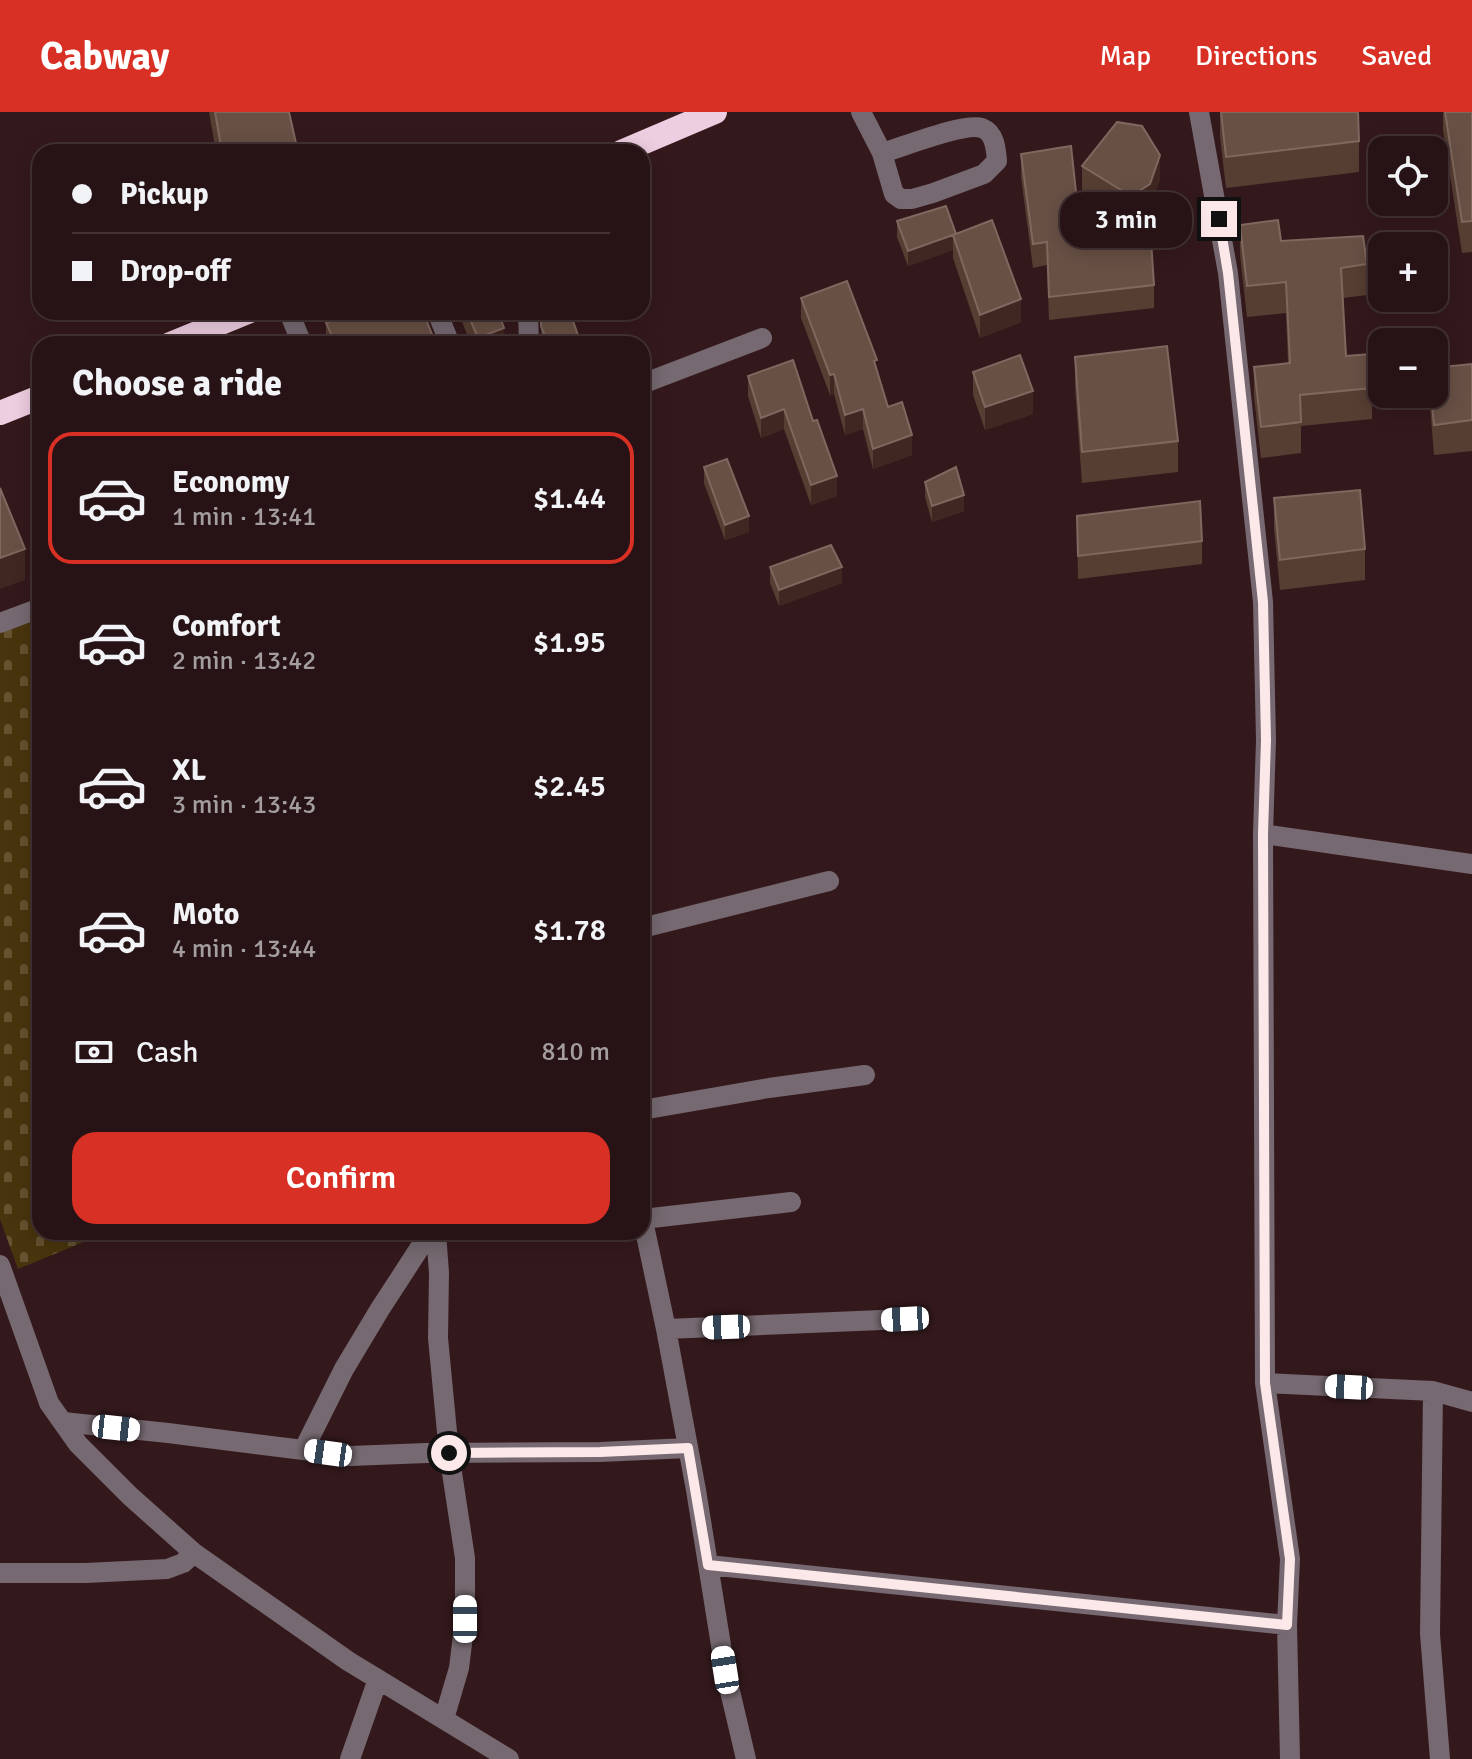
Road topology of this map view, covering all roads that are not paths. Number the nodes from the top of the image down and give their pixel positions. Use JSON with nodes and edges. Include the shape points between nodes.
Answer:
{"nodes":[{"id":1,"x":715,"y":112,"type":"edge"},
{"id":2,"x":861,"y":112,"type":"edge"},
{"id":3,"x":1199,"y":112,"type":"edge"},
{"id":4,"x":640,"y":144,"type":"edge"},
{"id":5,"x":882,"y":153,"type":"junction"},
{"id":6,"x":228,"y":320,"type":"edge"},
{"id":7,"x":190,"y":336,"type":"edge"},
{"id":8,"x":762,"y":338,"type":"dead end"},
{"id":9,"x":650,"y":381,"type":"edge"},
{"id":10,"x":32,"y":400,"type":"edge"},
{"id":11,"x":0,"y":413,"type":"edge"},
{"id":12,"x":32,"y":611,"type":"edge"},
{"id":13,"x":0,"y":623,"type":"edge"},
{"id":14,"x":1263,"y":834,"type":"junction"},
{"id":15,"x":1472,"y":864,"type":"edge"},
{"id":16,"x":829,"y":881,"type":"dead end"},
{"id":17,"x":650,"y":926,"type":"edge"},
{"id":18,"x":865,"y":1075,"type":"dead end"},
{"id":19,"x":650,"y":1109,"type":"edge"},
{"id":20,"x":791,"y":1202,"type":"dead end"},
{"id":21,"x":650,"y":1216,"type":"edge"},
{"id":22,"x":427,"y":1240,"type":"edge"},
{"id":23,"x":434,"y":1240,"type":"edge"},
{"id":24,"x":647,"y":1240,"type":"edge"},
{"id":25,"x":0,"y":1265,"type":"edge"},
{"id":26,"x":905,"y":1319,"type":"dead end"},
{"id":27,"x":666,"y":1329,"type":"junction"},
{"id":28,"x":1265,"y":1383,"type":"junction"},
{"id":29,"x":1433,"y":1391,"type":"junction"},
{"id":30,"x":1472,"y":1402,"type":"edge"},
{"id":31,"x":63,"y":1422,"type":"junction"},
{"id":32,"x":688,"y":1448,"type":"junction"},
{"id":33,"x":304,"y":1449,"type":"junction"},
{"id":34,"x":449,"y":1453,"type":"junction"},
{"id":35,"x":194,"y":1553,"type":"junction"},
{"id":36,"x":708,"y":1565,"type":"junction"},
{"id":37,"x":0,"y":1573,"type":"edge"},
{"id":38,"x":1287,"y":1625,"type":"junction"},
{"id":39,"x":378,"y":1679,"type":"junction"},
{"id":40,"x":444,"y":1719,"type":"junction"},
{"id":41,"x":350,"y":1759,"type":"edge"},
{"id":42,"x":509,"y":1759,"type":"edge"},
{"id":43,"x":746,"y":1759,"type":"edge"},
{"id":44,"x":1290,"y":1759,"type":"edge"},
{"id":45,"x":1440,"y":1759,"type":"edge"}],
"edges":[{"from":1,"to":4,"type":"highway"},
{"from":2,"to":5,"type":"street"},
{"from":3,"to":14,"type":"street","via":[[1228,273],[1263,602]]},
{"from":5,"to":5,"type":"street","via":[[966,127],[983,128],[995,143],[997,161],[984,174],[901,199],[894,194]]},
{"from":6,"to":7,"type":"highway"},
{"from":8,"to":9,"type":"street"},
{"from":10,"to":11,"type":"highway"},
{"from":12,"to":13,"type":"street"},
{"from":14,"to":15,"type":"street"},
{"from":14,"to":28,"type":"street"},
{"from":16,"to":17,"type":"street"},
{"from":18,"to":19,"type":"street"},
{"from":20,"to":21,"type":"street"},
{"from":22,"to":33,"type":"street","via":[[344,1369]]},
{"from":23,"to":34,"type":"street"},
{"from":24,"to":27,"type":"street"},
{"from":25,"to":31,"type":"street","via":[[49,1403]]},
{"from":26,"to":27,"type":"street"},
{"from":27,"to":32,"type":"street"},
{"from":28,"to":29,"type":"street"},
{"from":28,"to":38,"type":"street","via":[[1290,1559]]},
{"from":29,"to":30,"type":"street"},
{"from":29,"to":45,"type":"street","via":[[1430,1634]]},
{"from":31,"to":33,"type":"street"},
{"from":31,"to":35,"type":"street","via":[[78,1444]]},
{"from":32,"to":34,"type":"street"},
{"from":32,"to":36,"type":"street"},
{"from":33,"to":34,"type":"street","via":[[351,1456]]},
{"from":34,"to":40,"type":"street","via":[[465,1558],[465,1619],[459,1668]]},
{"from":35,"to":37,"type":"street","via":[[167,1569]]},
{"from":35,"to":39,"type":"street"},
{"from":36,"to":38,"type":"street"},
{"from":36,"to":43,"type":"street"},
{"from":38,"to":44,"type":"street"},
{"from":39,"to":40,"type":"street"},
{"from":39,"to":41,"type":"street"},
{"from":40,"to":42,"type":"street"}]}
